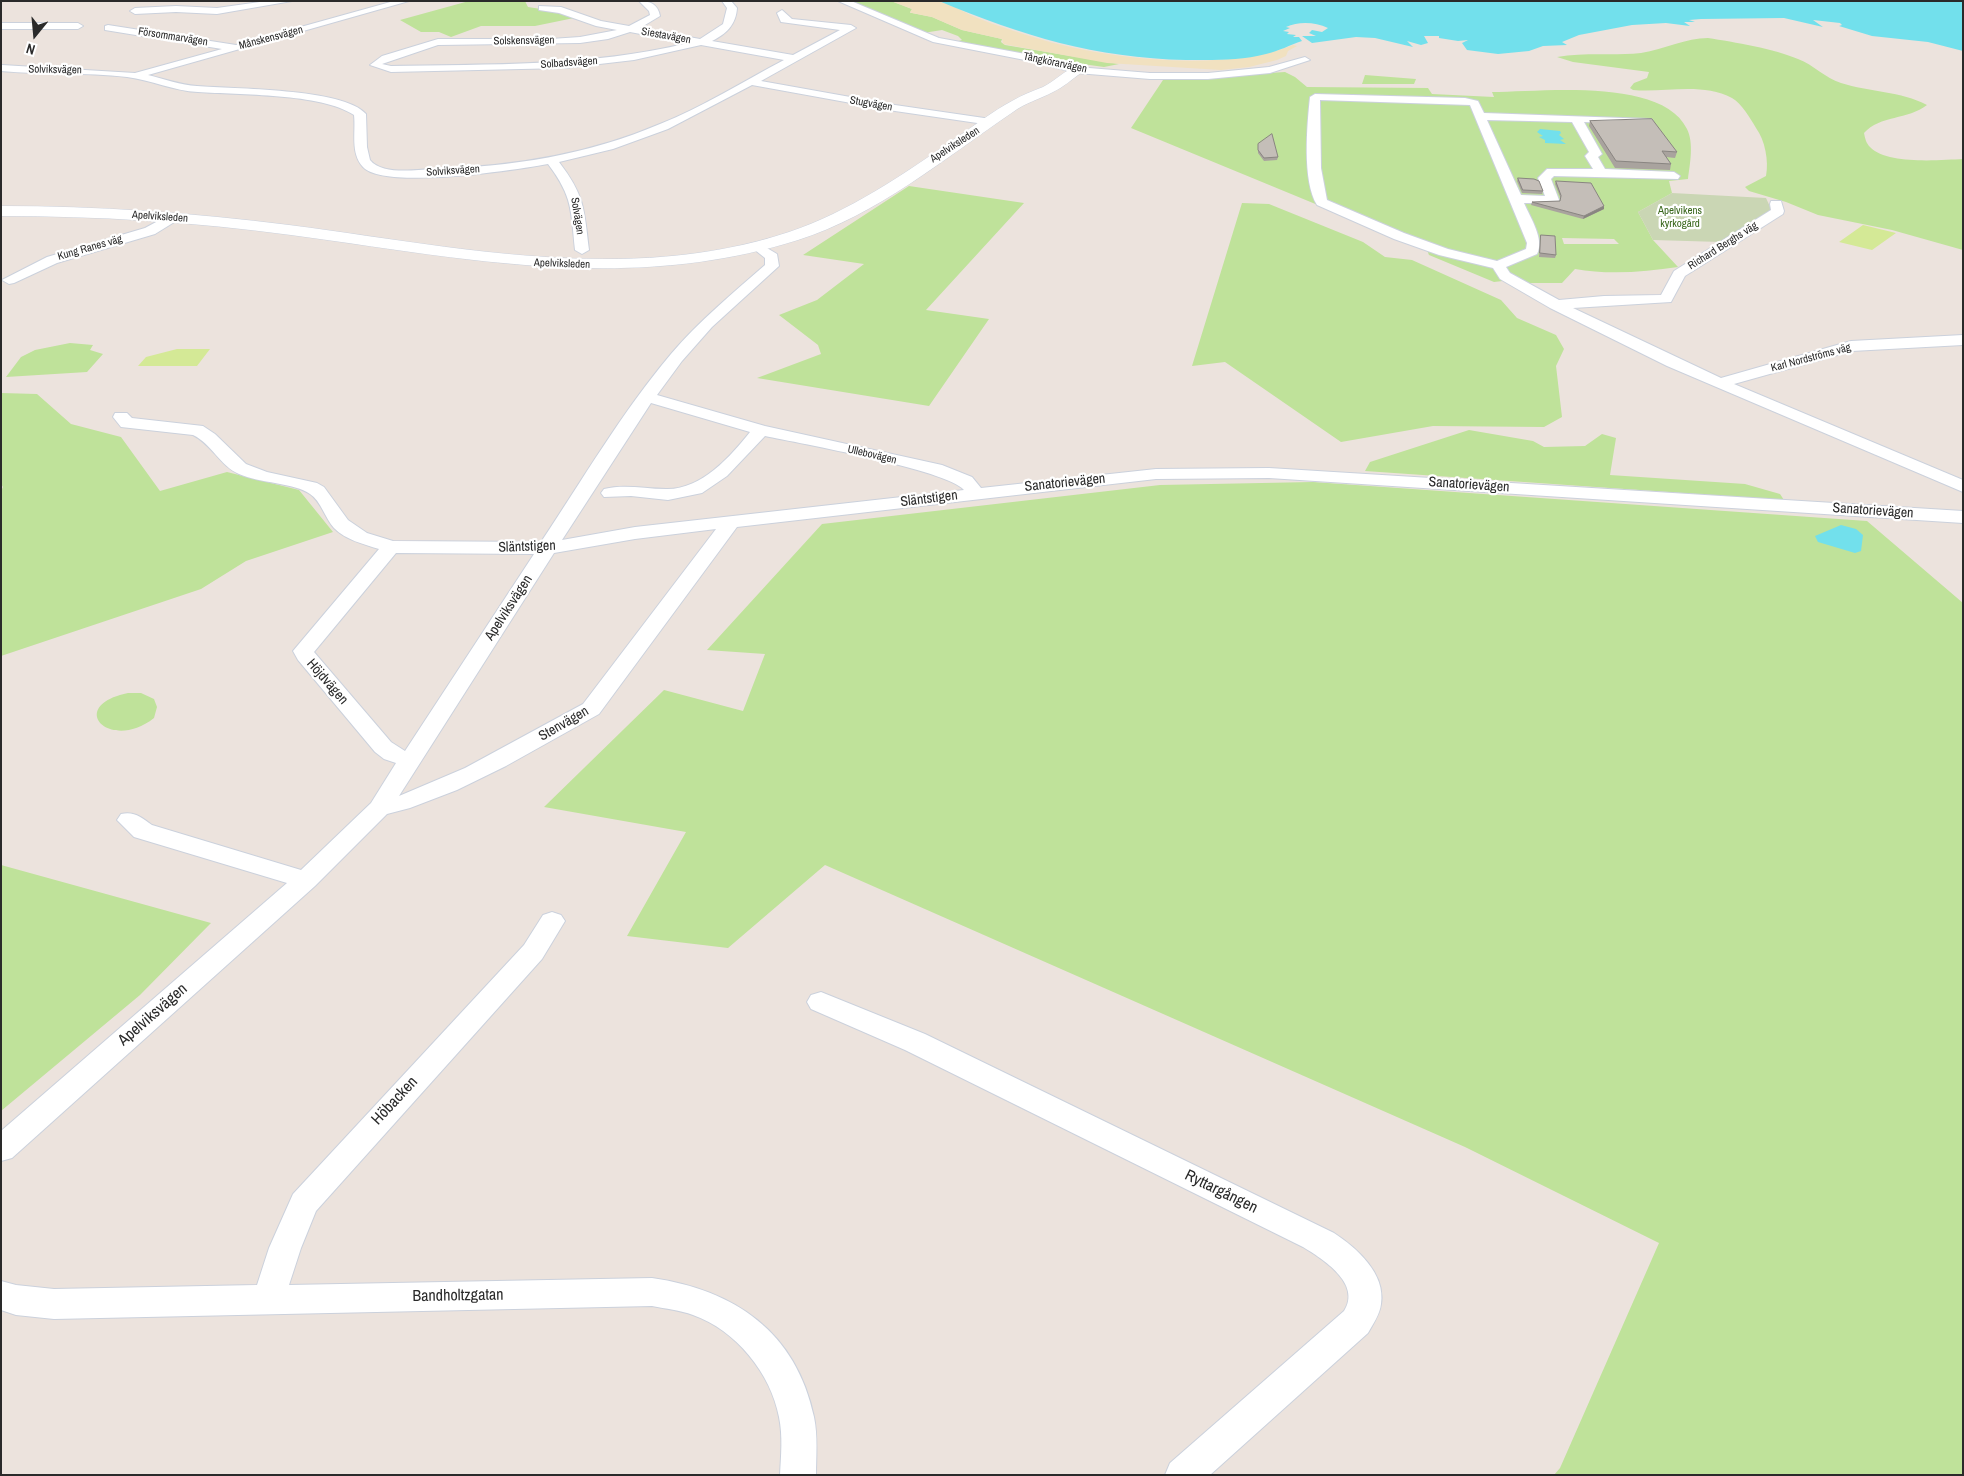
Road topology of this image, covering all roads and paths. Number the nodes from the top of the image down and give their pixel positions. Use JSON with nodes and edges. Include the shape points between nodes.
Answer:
{"nodes":[{"id":1,"x":210,"y":1,"type":"edge"},
{"id":2,"x":288,"y":1,"type":"edge"},
{"id":3,"x":405,"y":1,"type":"edge"},
{"id":4,"x":643,"y":1,"type":"edge"},
{"id":5,"x":726,"y":1,"type":"edge"},
{"id":6,"x":842,"y":1,"type":"edge"},
{"id":7,"x":542,"y":8,"type":"dead end"},
{"id":8,"x":230,"y":9,"type":"junction"},
{"id":9,"x":217,"y":10,"type":"junction"},
{"id":10,"x":135,"y":11,"type":"dead end"},
{"id":11,"x":782,"y":13,"type":"dead end"},
{"id":12,"x":213,"y":21,"type":"dead end"},
{"id":13,"x":1,"y":26,"type":"edge"},
{"id":14,"x":78,"y":26,"type":"dead end"},
{"id":15,"x":314,"y":27,"type":"junction"},
{"id":16,"x":108,"y":28,"type":"dead end"},
{"id":17,"x":631,"y":30,"type":"junction"},
{"id":18,"x":701,"y":42,"type":"junction"},
{"id":19,"x":238,"y":48,"type":"junction"},
{"id":20,"x":792,"y":58,"type":"junction"},
{"id":21,"x":1305,"y":60,"type":"dead end"},
{"id":22,"x":376,"y":67,"type":"joint"},
{"id":23,"x":2,"y":68,"type":"edge"},
{"id":24,"x":1077,"y":70,"type":"junction"},
{"id":25,"x":137,"y":75,"type":"junction"},
{"id":26,"x":751,"y":82,"type":"junction"},
{"id":27,"x":1481,"y":116,"type":"junction"},
{"id":28,"x":1576,"y":119,"type":"junction"},
{"id":29,"x":1647,"y":121,"type":"edge"},
{"id":30,"x":991,"y":122,"type":"junction"},
{"id":31,"x":550,"y":159,"type":"junction"},
{"id":32,"x":1601,"y":173,"type":"junction"},
{"id":33,"x":1674,"y":176,"type":"dead end"},
{"id":34,"x":1515,"y":199,"type":"junction"},
{"id":35,"x":1776,"y":204,"type":"dead end"},
{"id":36,"x":1,"y":210,"type":"edge"},
{"id":37,"x":170,"y":218,"type":"junction"},
{"id":38,"x":758,"y":246,"type":"junction"},
{"id":39,"x":582,"y":250,"type":"dead end"},
{"id":40,"x":1498,"y":265,"type":"junction"},
{"id":41,"x":9,"y":280,"type":"dead end"},
{"id":42,"x":1555,"y":305,"type":"junction"},
{"id":43,"x":1963,"y":340,"type":"edge"},
{"id":44,"x":1720,"y":383,"type":"junction"},
{"id":45,"x":647,"y":397,"type":"junction"},
{"id":46,"x":121,"y":417,"type":"dead end"},
{"id":47,"x":761,"y":430,"type":"junction"},
{"id":48,"x":1963,"y":487,"type":"edge"},
{"id":49,"x":610,"y":493,"type":"dead end"},
{"id":50,"x":976,"y":493,"type":"junction"},
{"id":51,"x":1963,"y":517,"type":"edge"},
{"id":52,"x":731,"y":522,"type":"junction"},
{"id":53,"x":391,"y":547,"type":"junction"},
{"id":54,"x":548,"y":548,"type":"junction"},
{"id":55,"x":410,"y":760,"type":"junction"},
{"id":56,"x":379,"y":808,"type":"junction"},
{"id":57,"x":129,"y":820,"type":"dead end"},
{"id":58,"x":306,"y":880,"type":"junction"},
{"id":59,"x":552,"y":921,"type":"dead end"},
{"id":60,"x":821,"y":1002,"type":"dead end"},
{"id":61,"x":1,"y":1149,"type":"edge"},
{"id":62,"x":1,"y":1295,"type":"edge"},
{"id":63,"x":268,"y":1301,"type":"junction"},
{"id":64,"x":798,"y":1475,"type":"edge"},
{"id":65,"x":1183,"y":1475,"type":"edge"}],
"edges":[{"from":1,"to":8,"type":"street"},
{"from":2,"to":8,"type":"street"},
{"from":2,"to":15,"type":"street"},
{"from":3,"to":15,"type":"street","name":"Månskensvägen"},
{"from":4,"to":17,"type":"street","name":"Solskensvägen","via":[[656,14]]},
{"from":5,"to":18,"type":"street","name":"Solbadsvägen","via":[[732,8],[731,20],[726,27]]},
{"from":6,"to":24,"type":"street","name":"Tångkörarvägen","via":[[936,40]]},
{"from":7,"to":17,"type":"street","name":"Siestavägen","via":[[561,10]]},
{"from":8,"to":9,"type":"street"},
{"from":9,"to":10,"type":"street"},
{"from":9,"to":12,"type":"street","via":[[219,17]]},
{"from":11,"to":20,"type":"street","name":"Solviksvägen","via":[[784,20],[791,22],[851,28]]},
{"from":13,"to":14,"type":"street"},
{"from":15,"to":19,"type":"street","name":"Månskensvägen"},
{"from":16,"to":19,"type":"street","name":"Försommarvägen"},
{"from":17,"to":18,"type":"street","name":"Siestavägen"},
{"from":17,"to":22,"type":"street","name":"Solskensvägen","via":[[579,40],[435,43],[383,60],[375,64]]},
{"from":18,"to":20,"type":"street","name":"Siestavägen"},
{"from":18,"to":22,"type":"street","name":"Solbadsvägen","via":[[647,55],[573,64],[410,69]]},
{"from":19,"to":25,"type":"street","name":"Månskensvägen"},
{"from":20,"to":26,"type":"street","name":"Solviksvägen"},
{"from":21,"to":24,"type":"street","name":"Tångkörarvägen","via":[[1260,72],[1208,76],[1157,77]]},
{"from":23,"to":25,"type":"street","name":"Solviksvägen"},
{"from":24,"to":30,"type":"street","name":"Apelviksleden","via":[[1050,88],[1009,108]]},
{"from":25,"to":31,"type":"street","name":"Solviksvägen","via":[[195,89],[287,94],[351,108],[360,114],[364,160],[371,168],[380,171],[448,172]]},
{"from":26,"to":30,"type":"street","name":"Stugvägen"},
{"from":26,"to":31,"type":"street","name":"Solviksvägen","via":[[657,130],[604,147]]},
{"from":27,"to":28,"type":"street"},
{"from":27,"to":34,"type":"street"},
{"from":27,"to":40,"type":"street","via":[[1476,106],[1465,101],[1315,97],[1315,180],[1318,197],[1332,209],[1444,252]]},
{"from":28,"to":29,"type":"street"},
{"from":28,"to":32,"type":"street","via":[[1596,154],[1591,156]]},
{"from":30,"to":38,"type":"street","name":"Apelviksleden","via":[[846,213],[810,230]]},
{"from":31,"to":39,"type":"street","name":"Solvägen","via":[[576,200]]},
{"from":32,"to":33,"type":"street"},
{"from":32,"to":34,"type":"street","via":[[1551,172],[1544,178],[1552,200]]},
{"from":34,"to":40,"type":"street","via":[[1534,243],[1532,251]]},
{"from":35,"to":42,"type":"street","name":"Richard Berghs väg","via":[[1778,211],[1679,274],[1666,299]]},
{"from":36,"to":37,"type":"street","name":"Apelviksleden"},
{"from":37,"to":38,"type":"street","name":"Apelviksleden","via":[[560,265],[670,261]]},
{"from":37,"to":41,"type":"street","name":"Kung Ranes väg","via":[[150,231],[52,260]]},
{"from":38,"to":45,"type":"street","name":"Apelviksvägen","via":[[772,257],[772,266],[707,324]]},
{"from":40,"to":42,"type":"street","via":[[1505,276]]},
{"from":42,"to":44,"type":"street","via":[[1633,345]]},
{"from":43,"to":44,"type":"street","name":"Karl Nordströms väg","via":[[1851,346]]},
{"from":44,"to":48,"type":"street"},
{"from":45,"to":47,"type":"street","name":"Ullebovägen"},
{"from":45,"to":54,"type":"street","name":"Apelviksvägen"},
{"from":46,"to":53,"type":"street","name":"Släntstigen","via":[[127,423],[205,433],[238,467],[311,487],[318,491],[349,531]]},
{"from":47,"to":49,"type":"street","via":[[728,468],[687,491],[669,495],[620,490]]},
{"from":47,"to":50,"type":"street","name":"Ullebovägen","via":[[941,471],[966,481]]},
{"from":50,"to":51,"type":"street","name":"Sanatorievägen","via":[[1124,477],[1240,472]]},
{"from":50,"to":52,"type":"street","name":"Släntstigen"},
{"from":52,"to":54,"type":"street","name":"Släntstigen"},
{"from":52,"to":56,"type":"street","name":"Stenvägen","via":[[599,702],[585,714],[432,792]]},
{"from":53,"to":54,"type":"street","name":"Släntstigen"},
{"from":53,"to":55,"type":"street","name":"Höjdvägen","via":[[303,651],[383,747]]},
{"from":54,"to":55,"type":"street","name":"Apelviksvägen"},
{"from":55,"to":56,"type":"street","name":"Apelviksvägen"},
{"from":56,"to":58,"type":"street","name":"Apelviksvägen"},
{"from":57,"to":58,"type":"street","via":[[144,832]]},
{"from":58,"to":61,"type":"street","name":"Apelviksvägen"},
{"from":59,"to":63,"type":"street","name":"Höbacken","via":[[533,952],[304,1203]]},
{"from":60,"to":65,"type":"street","name":"Ryttargången","via":[[915,1042],[1314,1237],[1338,1252],[1354,1269],[1363,1288],[1365,1305],[1356,1322]]},
{"from":62,"to":63,"type":"street","name":"Bandholtzgatan","via":[[54,1304]]},
{"from":63,"to":64,"type":"street","name":"Bandholtzgatan","via":[[652,1292],[680,1296],[710,1306],[733,1320],[771,1356],[793,1401],[799,1439]]}]}
